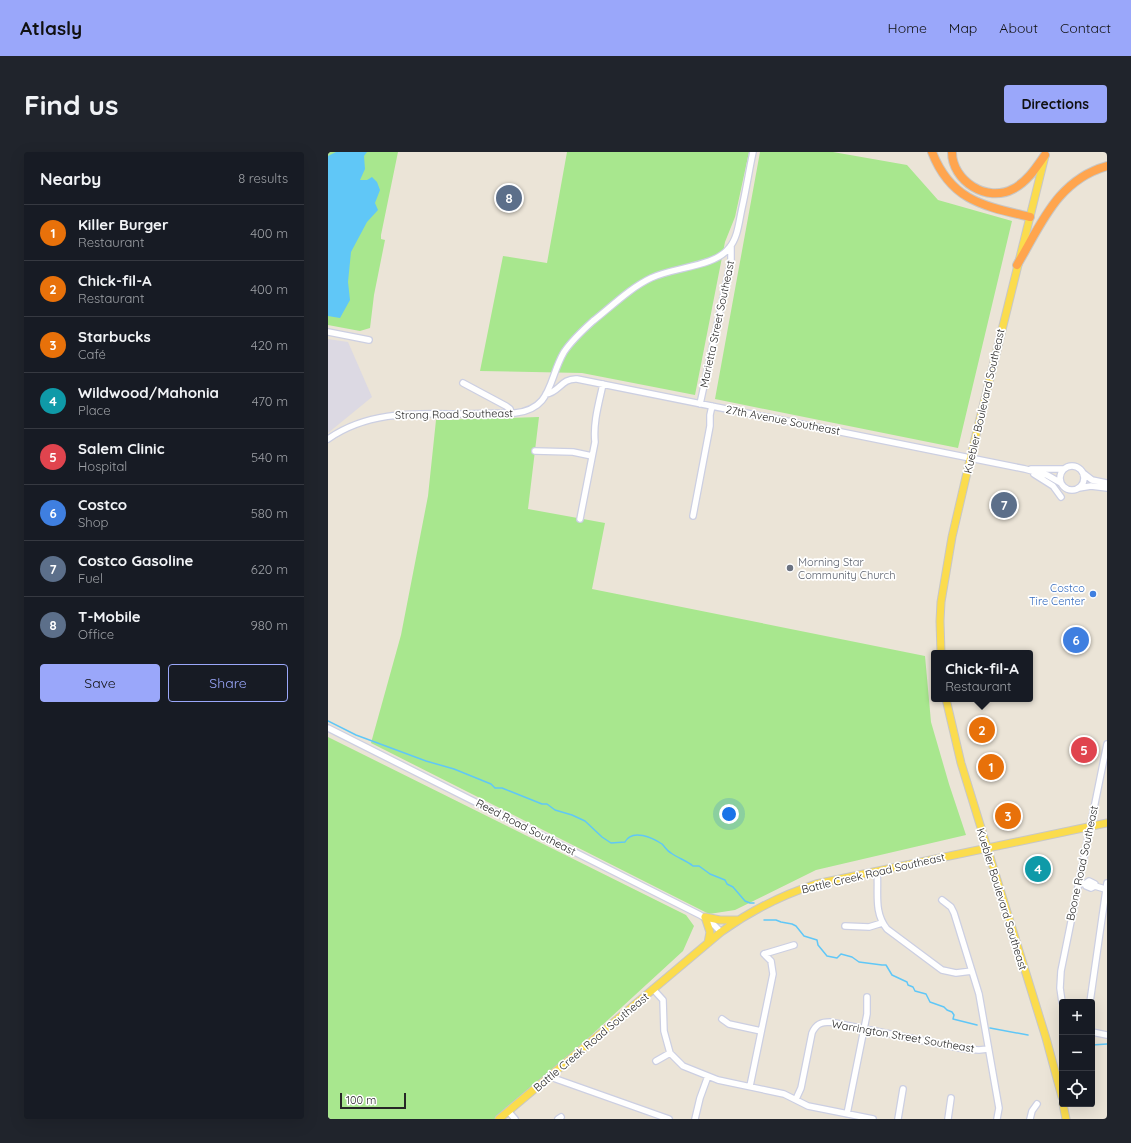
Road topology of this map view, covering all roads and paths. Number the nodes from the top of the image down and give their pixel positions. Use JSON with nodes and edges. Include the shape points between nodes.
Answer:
{"nodes":[{"id":1,"x":753,"y":152,"type":"edge"},
{"id":2,"x":932,"y":152,"type":"edge"},
{"id":3,"x":952,"y":152,"type":"edge"},
{"id":4,"x":1046,"y":154,"type":"edge"},
{"id":5,"x":1107,"y":166,"type":"edge"},
{"id":6,"x":1030,"y":217,"type":"junction"},
{"id":7,"x":731,"y":247,"type":"junction"},
{"id":8,"x":1017,"y":265,"type":"junction"},
{"id":9,"x":328,"y":332,"type":"edge"},
{"id":10,"x":369,"y":340,"type":"dead end"},
{"id":11,"x":463,"y":383,"type":"dead end"},
{"id":12,"x":603,"y":384,"type":"junction"},
{"id":13,"x":546,"y":394,"type":"junction"},
{"id":14,"x":700,"y":404,"type":"junction"},
{"id":15,"x":712,"y":406,"type":"junction"},
{"id":16,"x":511,"y":413,"type":"junction"},
{"id":17,"x":328,"y":439,"type":"edge"},
{"id":18,"x":535,"y":451,"type":"dead end"},
{"id":19,"x":592,"y":456,"type":"junction"},
{"id":20,"x":970,"y":458,"type":"junction"},
{"id":21,"x":1025,"y":469,"type":"junction"},
{"id":22,"x":1064,"y":469,"type":"junction"},
{"id":23,"x":1083,"y":473,"type":"junction"},
{"id":24,"x":1061,"y":483,"type":"junction"},
{"id":25,"x":1107,"y":483,"type":"edge"},
{"id":26,"x":1107,"y":488,"type":"edge"},
{"id":27,"x":1078,"y":489,"type":"junction"},
{"id":28,"x":1061,"y":497,"type":"dead end"},
{"id":29,"x":693,"y":516,"type":"dead end"},
{"id":30,"x":580,"y":519,"type":"dead end"},
{"id":31,"x":941,"y":650,"type":"edge"},
{"id":32,"x":947,"y":702,"type":"edge"},
{"id":33,"x":328,"y":728,"type":"edge"},
{"id":34,"x":1107,"y":744,"type":"edge"},
{"id":35,"x":1107,"y":823,"type":"edge"},
{"id":36,"x":1090,"y":826,"type":"junction"},
{"id":37,"x":987,"y":848,"type":"junction"},
{"id":38,"x":877,"y":871,"type":"junction"},
{"id":39,"x":1082,"y":883,"type":"junction"},
{"id":40,"x":1106,"y":886,"type":"edge"},
{"id":41,"x":942,"y":900,"type":"dead end"},
{"id":42,"x":705,"y":917,"type":"junction"},
{"id":43,"x":739,"y":920,"type":"junction"},
{"id":44,"x":882,"y":923,"type":"junction"},
{"id":45,"x":845,"y":926,"type":"dead end"},
{"id":46,"x":721,"y":932,"type":"junction"},
{"id":47,"x":708,"y":944,"type":"junction"},
{"id":48,"x":794,"y":945,"type":"dead end"},
{"id":49,"x":972,"y":971,"type":"junction"},
{"id":50,"x":654,"y":989,"type":"junction"},
{"id":51,"x":867,"y":997,"type":"dead end"},
{"id":52,"x":1062,"y":999,"type":"edge"},
{"id":53,"x":1090,"y":999,"type":"edge"},
{"id":54,"x":722,"y":1019,"type":"dead end"},
{"id":55,"x":864,"y":1029,"type":"junction"},
{"id":56,"x":761,"y":1031,"type":"junction"},
{"id":57,"x":1095,"y":1033,"type":"edge"},
{"id":58,"x":1107,"y":1035,"type":"edge"},
{"id":59,"x":988,"y":1049,"type":"junction"},
{"id":60,"x":670,"y":1053,"type":"junction"},
{"id":61,"x":656,"y":1060,"type":"dead end"},
{"id":62,"x":552,"y":1076,"type":"junction"},
{"id":63,"x":708,"y":1076,"type":"junction"},
{"id":64,"x":750,"y":1086,"type":"junction"},
{"id":65,"x":1059,"y":1086,"type":"edge"},
{"id":66,"x":903,"y":1089,"type":"dead end"},
{"id":67,"x":951,"y":1098,"type":"dead end"},
{"id":68,"x":796,"y":1099,"type":"junction"},
{"id":69,"x":1038,"y":1104,"type":"dead end"},
{"id":70,"x":1064,"y":1107,"type":"edge"},
{"id":71,"x":508,"y":1111,"type":"junction"},
{"id":72,"x":847,"y":1114,"type":"junction"},
{"id":73,"x":500,"y":1119,"type":"edge"},
{"id":74,"x":515,"y":1119,"type":"edge"},
{"id":75,"x":669,"y":1119,"type":"edge"},
{"id":76,"x":695,"y":1119,"type":"edge"},
{"id":77,"x":873,"y":1119,"type":"edge"},
{"id":78,"x":898,"y":1119,"type":"edge"},
{"id":79,"x":948,"y":1119,"type":"edge"},
{"id":80,"x":997,"y":1119,"type":"edge"},
{"id":81,"x":1030,"y":1119,"type":"edge"},
{"id":82,"x":1066,"y":1119,"type":"edge"}],
"edges":[{"from":1,"to":7,"type":"street","name":"Marietta Street Southeast"},
{"from":2,"to":6,"type":"highway","via":[[944,176],[964,195],[983,205]]},
{"from":3,"to":4,"type":"highway","via":[[954,163],[964,180],[972,187],[991,193],[1002,193],[1019,186]]},
{"from":4,"to":6,"type":"main road","name":"Kuebler Boulevard Southeast"},
{"from":5,"to":8,"type":"highway","via":[[1085,175],[1050,207]]},
{"from":6,"to":8,"type":"main road","name":"Kuebler Boulevard Southeast"},
{"from":7,"to":13,"type":"street","name":"Strong Road Southeast","via":[[715,259],[660,275],[636,286],[572,341],[561,358]]},
{"from":7,"to":14,"type":"street","name":"Marietta Street Southeast","via":[[731,261]]},
{"from":8,"to":20,"type":"main road","name":"Kuebler Boulevard Southeast"},
{"from":9,"to":10,"type":"street"},
{"from":11,"to":16,"type":"street","via":[[506,406]]},
{"from":12,"to":13,"type":"street","name":"27th Avenue Southeast","via":[[572,379],[564,382],[552,393]]},
{"from":12,"to":14,"type":"street","name":"27th Avenue Southeast"},
{"from":12,"to":19,"type":"street"},
{"from":13,"to":16,"type":"street","name":"Strong Road Southeast","via":[[532,410]]},
{"from":14,"to":15,"type":"street","name":"27th Avenue Southeast"},
{"from":15,"to":20,"type":"street","name":"27th Avenue Southeast"},
{"from":15,"to":29,"type":"street"},
{"from":16,"to":17,"type":"street","name":"Strong Road Southeast","via":[[388,415],[354,424]]},
{"from":18,"to":19,"type":"street","via":[[573,452]]},
{"from":19,"to":30,"type":"street"},
{"from":20,"to":21,"type":"street","name":"27th Avenue Southeast"},
{"from":20,"to":31,"type":"main road","name":"Kuebler Boulevard Southeast","via":[[944,576],[940,621]]},
{"from":21,"to":22,"type":"street","name":"27th Avenue Southeast"},
{"from":21,"to":24,"type":"street","name":"27th Avenue Southeast","via":[[1047,474]]},
{"from":21,"to":28,"type":"street","via":[[1049,482]]},
{"from":22,"to":23,"type":"street","via":[[1075,466]]},
{"from":22,"to":24,"type":"street","via":[[1060,476]]},
{"from":23,"to":25,"type":"street","via":[[1092,480]]},
{"from":23,"to":27,"type":"street","via":[[1084,481]]},
{"from":24,"to":27,"type":"street","via":[[1068,490]]},
{"from":26,"to":27,"type":"street","via":[[1091,486]]},
{"from":32,"to":37,"type":"main road","name":"Kuebler Boulevard Southeast","via":[[956,748]]},
{"from":33,"to":42,"type":"street","name":"Reed Road Southeast"},
{"from":34,"to":36,"type":"street","name":"Boone Road Southeast"},
{"from":35,"to":36,"type":"main road","name":"Battle Creek Road Southeast"},
{"from":36,"to":37,"type":"main road","name":"Battle Creek Road Southeast"},
{"from":36,"to":39,"type":"street","name":"Boone Road Southeast"},
{"from":37,"to":38,"type":"main road","name":"Battle Creek Road Southeast"},
{"from":37,"to":65,"type":"main road","name":"Kuebler Boulevard Southeast"},
{"from":38,"to":43,"type":"main road","name":"Battle Creek Road Southeast","via":[[804,888]]},
{"from":38,"to":44,"type":"street","via":[[878,913]]},
{"from":39,"to":40,"type":"street","via":[[1088,888]]},
{"from":39,"to":52,"type":"street","name":"Boone Road Southeast","via":[[1063,959],[1060,983]]},
{"from":40,"to":53,"type":"street"},
{"from":41,"to":49,"type":"street","via":[[953,910]]},
{"from":42,"to":43,"type":"main road"},
{"from":42,"to":46,"type":"street","name":"Reed Road Southeast"},
{"from":42,"to":47,"type":"main road","via":[[710,932]]},
{"from":43,"to":46,"type":"main road","name":"Battle Creek Road Southeast"},
{"from":44,"to":45,"type":"street","via":[[870,927]]},
{"from":44,"to":49,"type":"street","via":[[942,970],[956,973]]},
{"from":46,"to":47,"type":"main road","name":"Battle Creek Road Southeast"},
{"from":47,"to":50,"type":"main road","name":"Battle Creek Road Southeast"},
{"from":48,"to":56,"type":"street","via":[[764,954],[771,961],[772,974]]},
{"from":49,"to":59,"type":"street","via":[[979,994]]},
{"from":50,"to":60,"type":"street","via":[[664,1004],[664,1031]]},
{"from":50,"to":62,"type":"main road","name":"Battle Creek Road Southeast"},
{"from":51,"to":55,"type":"street"},
{"from":54,"to":56,"type":"street","via":[[729,1024]]},
{"from":55,"to":59,"type":"street","name":"Warrington Street Southeast","via":[[965,1049]]},
{"from":55,"to":68,"type":"street","name":"Warrington Street Southeast","via":[[830,1022],[814,1028],[801,1088]]},
{"from":55,"to":72,"type":"street"},
{"from":56,"to":64,"type":"street"},
{"from":57,"to":58,"type":"street"},
{"from":59,"to":80,"type":"street","via":[[999,1108]]},
{"from":60,"to":61,"type":"street"},
{"from":60,"to":63,"type":"street","via":[[683,1066]]},
{"from":62,"to":71,"type":"main road","name":"Battle Creek Road Southeast"},
{"from":62,"to":75,"type":"street"},
{"from":63,"to":64,"type":"street"},
{"from":63,"to":76,"type":"street"},
{"from":64,"to":68,"type":"street"},
{"from":66,"to":78,"type":"street"},
{"from":67,"to":79,"type":"street"},
{"from":68,"to":72,"type":"street","via":[[808,1106]]},
{"from":69,"to":81,"type":"street"},
{"from":70,"to":82,"type":"main road"},
{"from":71,"to":73,"type":"main road","name":"Battle Creek Road Southeast"},
{"from":71,"to":74,"type":"street"},
{"from":72,"to":77,"type":"street"}]}
